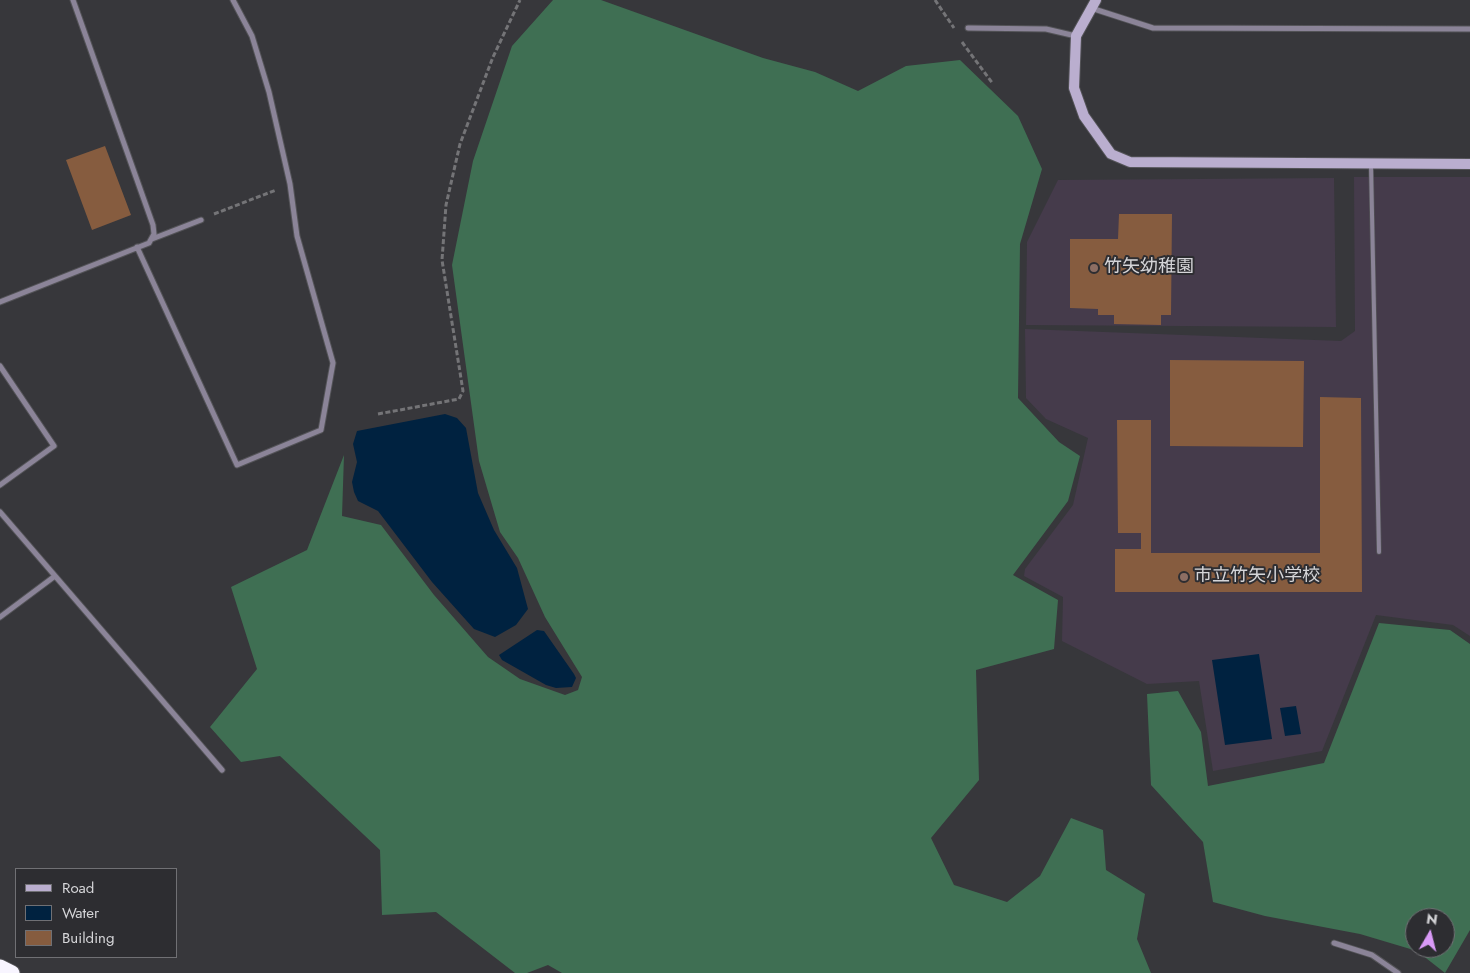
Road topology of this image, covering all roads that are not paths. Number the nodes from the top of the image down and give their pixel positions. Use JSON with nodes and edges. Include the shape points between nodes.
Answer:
{"nodes":[{"id":1,"x":73,"y":0,"type":"edge"},
{"id":2,"x":233,"y":0,"type":"edge"},
{"id":3,"x":1094,"y":4,"type":"edge"},
{"id":4,"x":968,"y":28,"type":"dead end"},
{"id":5,"x":1470,"y":29,"type":"edge"},
{"id":6,"x":1076,"y":36,"type":"junction"},
{"id":7,"x":1371,"y":164,"type":"junction"},
{"id":8,"x":1470,"y":164,"type":"edge"},
{"id":9,"x":201,"y":220,"type":"road end"},
{"id":10,"x":152,"y":239,"type":"junction"},
{"id":11,"x":137,"y":247,"type":"junction"},
{"id":12,"x":0,"y":302,"type":"edge"},
{"id":13,"x":0,"y":366,"type":"edge"},
{"id":14,"x":0,"y":485,"type":"edge"},
{"id":15,"x":0,"y":512,"type":"edge"},
{"id":16,"x":1378,"y":552,"type":"dead end"},
{"id":17,"x":55,"y":576,"type":"junction"},
{"id":18,"x":0,"y":617,"type":"edge"},
{"id":19,"x":222,"y":770,"type":"dead end"},
{"id":20,"x":1334,"y":943,"type":"dead end"},
{"id":21,"x":0,"y":966,"type":"edge"},
{"id":22,"x":12,"y":973,"type":"edge"},
{"id":23,"x":1398,"y":973,"type":"edge"}],
"edges":[{"from":1,"to":10,"type":"street","via":[[153,225]]},
{"from":2,"to":11,"type":"street","via":[[252,36],[269,92],[290,184],[297,236],[333,363],[321,430],[237,465]]},
{"from":3,"to":5,"type":"street","via":[[1153,28]]},
{"from":3,"to":6,"type":"street"},
{"from":4,"to":6,"type":"street","via":[[1046,29]]},
{"from":6,"to":7,"type":"street","via":[[1074,88],[1084,116],[1111,154],[1130,162]]},
{"from":7,"to":8,"type":"street"},
{"from":7,"to":16,"type":"lane"},
{"from":9,"to":10,"type":"street"},
{"from":10,"to":11,"type":"street"},
{"from":11,"to":12,"type":"street"},
{"from":13,"to":14,"type":"street","via":[[54,446]]},
{"from":15,"to":17,"type":"street"},
{"from":17,"to":18,"type":"street"},
{"from":17,"to":19,"type":"street"},
{"from":20,"to":23,"type":"street","via":[[1372,955]]},
{"from":21,"to":22,"type":"highway"}]}
